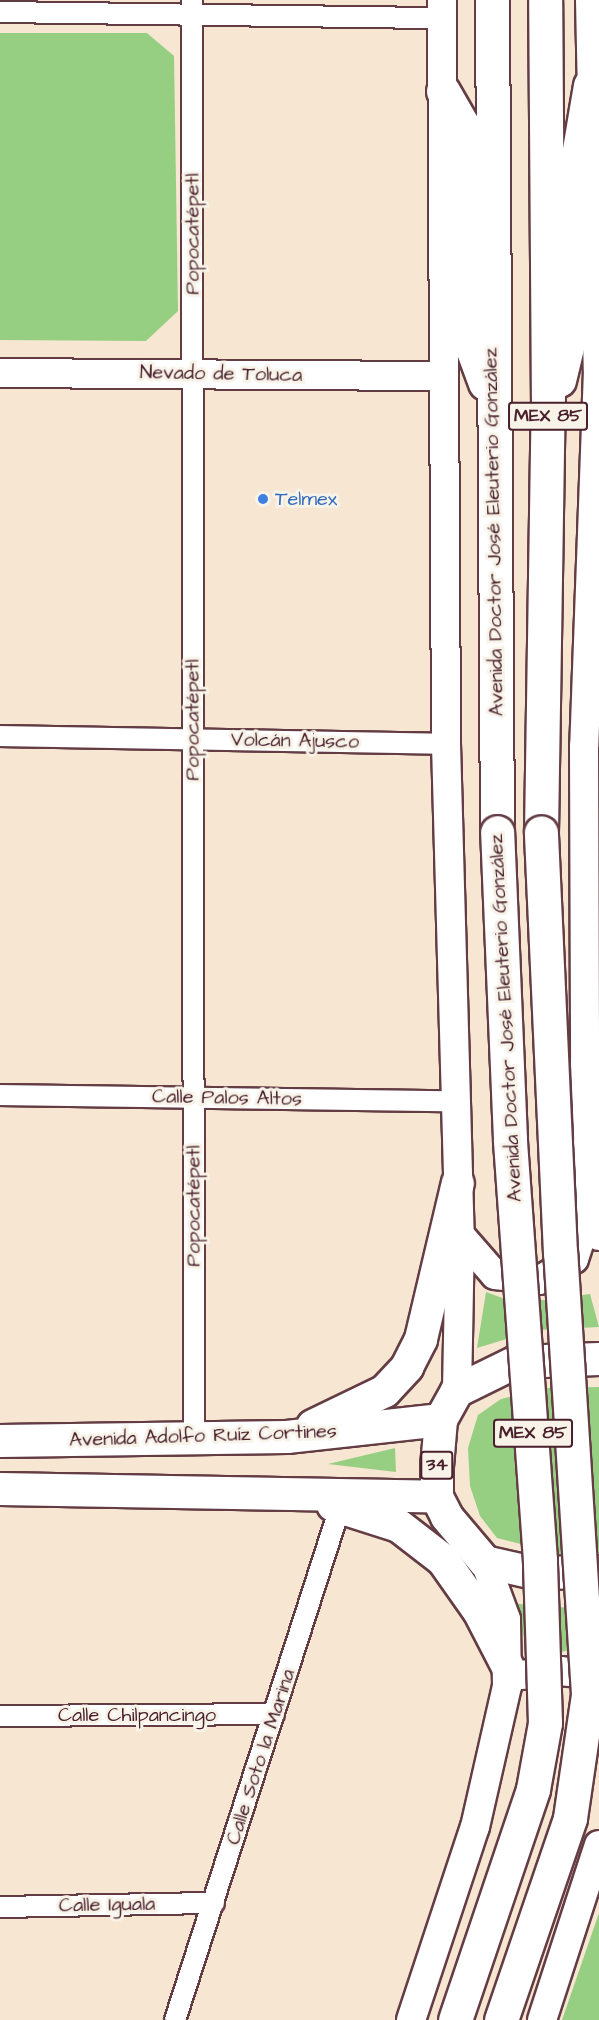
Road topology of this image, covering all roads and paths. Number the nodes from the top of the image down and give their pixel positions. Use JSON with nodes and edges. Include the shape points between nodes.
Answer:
{"nodes":[{"id":1,"x":492,"y":0,"type":"edge"},
{"id":2,"x":545,"y":0,"type":"edge"},
{"id":3,"x":593,"y":5,"type":"edge"},
{"id":4,"x":192,"y":6,"type":"edge"},
{"id":5,"x":442,"y":9,"type":"edge"},
{"id":6,"x":0,"y":12,"type":"edge"},
{"id":7,"x":590,"y":85,"type":"junction"},
{"id":8,"x":443,"y":91,"type":"junction"},
{"id":9,"x":599,"y":370,"type":"edge"},
{"id":10,"x":194,"y":372,"type":"junction"},
{"id":11,"x":0,"y":373,"type":"edge"},
{"id":12,"x":442,"y":376,"type":"junction"},
{"id":13,"x":492,"y":388,"type":"junction"},
{"id":14,"x":548,"y":406,"type":"junction"},
{"id":15,"x":0,"y":736,"type":"edge"},
{"id":16,"x":193,"y":740,"type":"junction"},
{"id":17,"x":446,"y":744,"type":"junction"},
{"id":18,"x":592,"y":746,"type":"edge"},
{"id":19,"x":592,"y":1063,"type":"edge"},
{"id":20,"x":0,"y":1095,"type":"edge"},
{"id":21,"x":194,"y":1098,"type":"junction"},
{"id":22,"x":454,"y":1101,"type":"junction"},
{"id":23,"x":593,"y":1176,"type":"edge"},
{"id":24,"x":458,"y":1183,"type":"junction"},
{"id":25,"x":460,"y":1235,"type":"junction"},
{"id":26,"x":599,"y":1236,"type":"edge"},
{"id":27,"x":599,"y":1359,"type":"edge"},
{"id":28,"x":457,"y":1391,"type":"junction"},
{"id":29,"x":441,"y":1420,"type":"junction"},
{"id":30,"x":287,"y":1437,"type":"junction"},
{"id":31,"x":194,"y":1440,"type":"junction"},
{"id":32,"x":0,"y":1441,"type":"edge"},
{"id":33,"x":0,"y":1489,"type":"edge"},
{"id":34,"x":437,"y":1497,"type":"junction"},
{"id":35,"x":343,"y":1500,"type":"junction"},
{"id":36,"x":485,"y":1562,"type":"junction"},
{"id":37,"x":599,"y":1572,"type":"edge"},
{"id":38,"x":599,"y":1675,"type":"edge"},
{"id":39,"x":508,"y":1678,"type":"junction"},
{"id":40,"x":274,"y":1714,"type":"junction"},
{"id":41,"x":0,"y":1716,"type":"edge"},
{"id":42,"x":599,"y":1845,"type":"edge"},
{"id":43,"x":214,"y":1903,"type":"junction"},
{"id":44,"x":0,"y":1907,"type":"edge"},
{"id":45,"x":175,"y":2020,"type":"edge"},
{"id":46,"x":411,"y":2020,"type":"edge"},
{"id":47,"x":455,"y":2020,"type":"edge"},
{"id":48,"x":501,"y":2020,"type":"edge"},
{"id":49,"x":542,"y":2020,"type":"edge"}],
"edges":[{"from":1,"to":13,"type":"highway","name":"Avenida Doctor José Eleuterio González","number":"MEX 85"},
{"from":2,"to":14,"type":"highway","number":"MEX 85"},
{"from":3,"to":7,"type":"street"},
{"from":4,"to":5,"type":"street"},
{"from":4,"to":6,"type":"street"},
{"from":4,"to":10,"type":"street","name":"Popocatépetl"},
{"from":5,"to":8,"type":"street"},
{"from":7,"to":9,"type":"street"},
{"from":7,"to":14,"type":"highway","via":[[574,179],[574,318],[561,376]]},
{"from":8,"to":12,"type":"street"},
{"from":8,"to":13,"type":"highway","via":[[462,124],[466,144],[470,353]]},
{"from":9,"to":18,"type":"street"},
{"from":10,"to":11,"type":"street","name":"Nevado de Toluca"},
{"from":10,"to":12,"type":"street","name":"Nevado de Toluca"},
{"from":10,"to":16,"type":"street","name":"Popocatépetl"},
{"from":12,"to":17,"type":"street"},
{"from":13,"to":47,"type":"highway","name":"Avenida Doctor José Eleuterio González","number":"MEX 85","bridge":true,"via":[[497,832],[510,1140],[540,1560],[545,1723],[533,1789]]},
{"from":14,"to":48,"type":"highway","number":"MEX 85","bridge":true,"via":[[541,832],[560,1253],[588,1694],[570,1818]]},
{"from":15,"to":16,"type":"street","name":"Volcán Ajusco"},
{"from":16,"to":17,"type":"street","name":"Volcán Ajusco"},
{"from":16,"to":21,"type":"street","name":"Popocatépetl"},
{"from":17,"to":22,"type":"street"},
{"from":18,"to":19,"type":"street"},
{"from":19,"to":23,"type":"street"},
{"from":20,"to":21,"type":"street","name":"Calle Palos Altos"},
{"from":21,"to":22,"type":"street","name":"Calle Palos Altos"},
{"from":21,"to":31,"type":"street","name":"Popocatépetl"},
{"from":22,"to":24,"type":"street"},
{"from":23,"to":25,"type":"street","via":[[574,1260],[540,1281],[495,1275]]},
{"from":23,"to":26,"type":"street"},
{"from":24,"to":25,"type":"street"},
{"from":24,"to":30,"type":"main road","via":[[421,1339],[407,1367],[385,1391]]},
{"from":25,"to":28,"type":"street"},
{"from":27,"to":28,"type":"main road","via":[[516,1362]]},
{"from":28,"to":29,"type":"main road","number":"34"},
{"from":29,"to":30,"type":"main road","name":"Avenida Adolfo Ruíz Cortines","number":"34"},
{"from":29,"to":34,"type":"main road","number":"34"},
{"from":30,"to":31,"type":"main road","name":"Avenida Adolfo Ruíz Cortines","number":"34"},
{"from":31,"to":32,"type":"main road","name":"Avenida Adolfo Ruíz Cortines","number":"34"},
{"from":33,"to":35,"type":"main road","via":[[274,1492]]},
{"from":34,"to":35,"type":"main road","number":"34"},
{"from":34,"to":36,"type":"main road","number":"34","via":[[458,1534]]},
{"from":35,"to":39,"type":"main road","via":[[399,1526],[443,1560],[479,1611]]},
{"from":35,"to":40,"type":"street","name":"Calle Soto la Marina"},
{"from":36,"to":37,"type":"main road","via":[[534,1573]]},
{"from":36,"to":39,"type":"street","via":[[506,1619]]},
{"from":38,"to":39,"type":"street","via":[[537,1671]]},
{"from":39,"to":46,"type":"street","via":[[475,1827]]},
{"from":40,"to":41,"type":"street","name":"Calle Chilpancingo"},
{"from":40,"to":43,"type":"street","name":"Calle Soto la Marina"},
{"from":42,"to":49,"type":"street"},
{"from":43,"to":44,"type":"street","name":"Calle Iguala"},
{"from":43,"to":45,"type":"street","name":"Calle Soto la Marina"}]}
